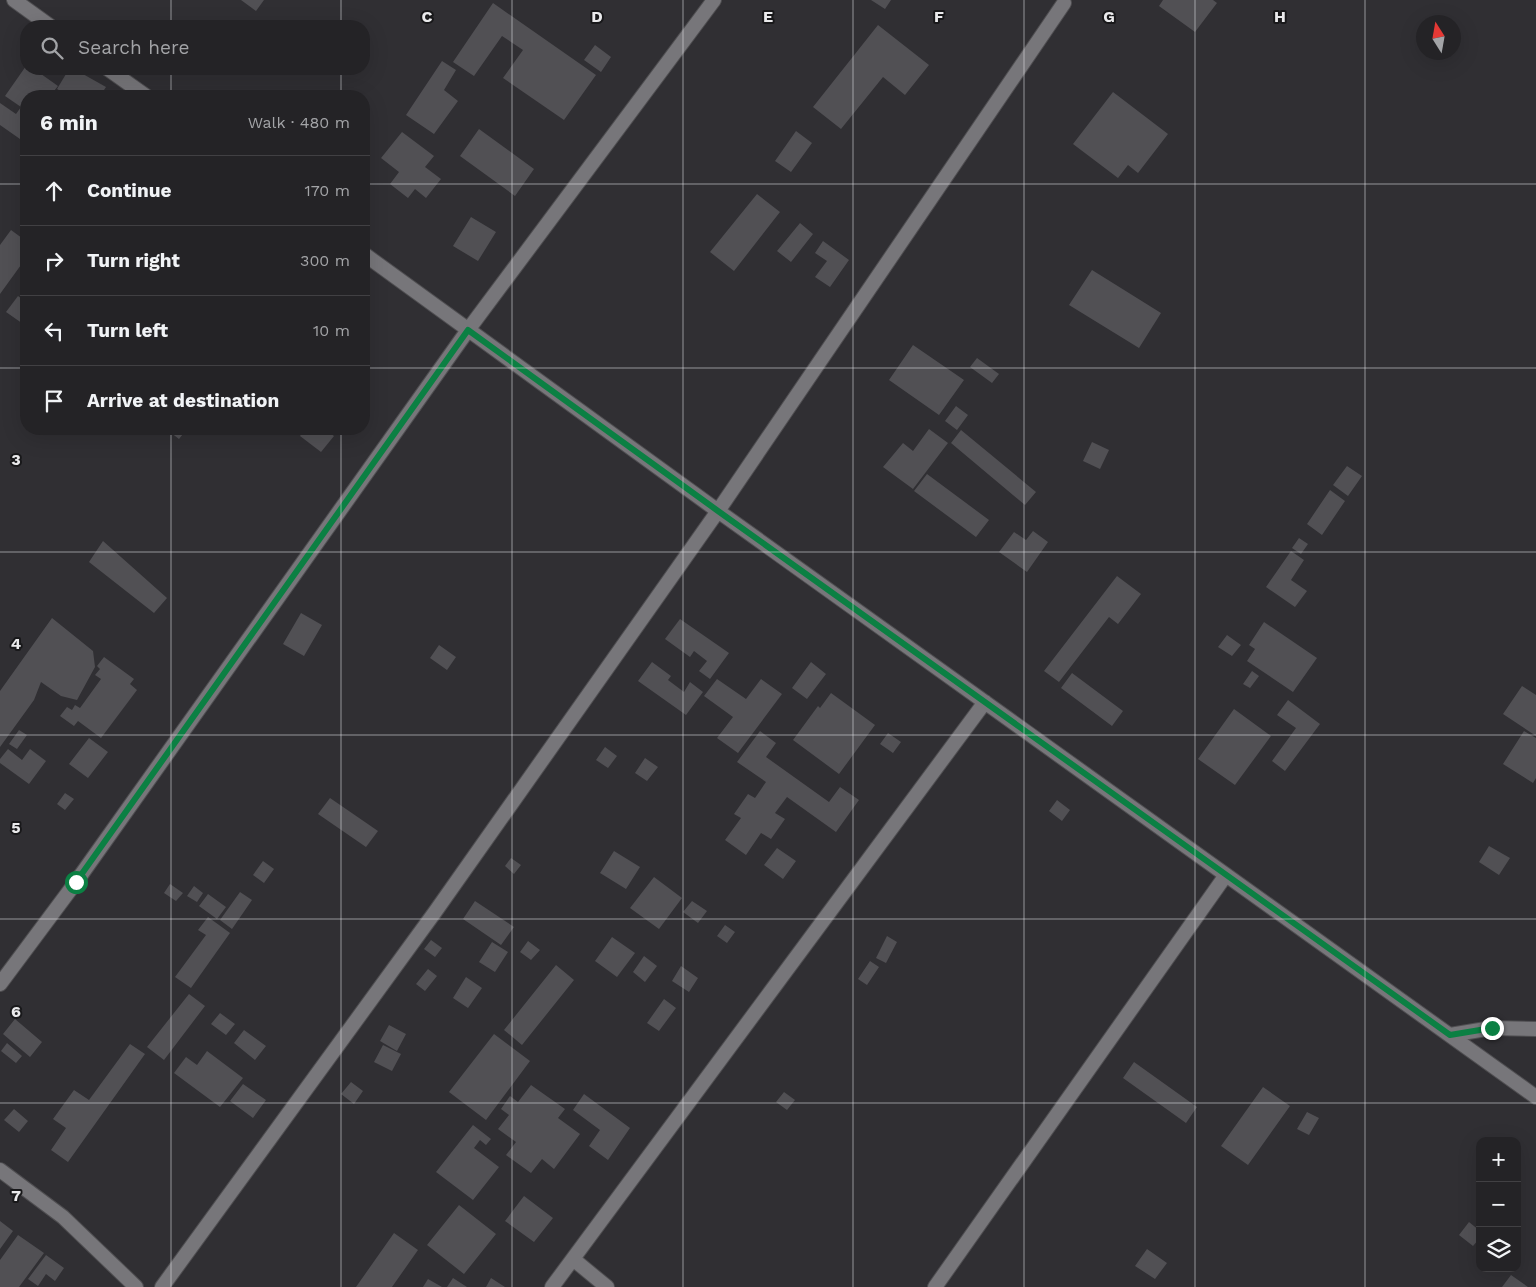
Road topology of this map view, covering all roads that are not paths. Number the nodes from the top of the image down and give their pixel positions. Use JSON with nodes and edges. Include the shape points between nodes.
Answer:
{"nodes":[{"id":1,"x":14,"y":0,"type":"edge"},
{"id":2,"x":714,"y":0,"type":"edge"},
{"id":3,"x":1064,"y":3,"type":"dead end"},
{"id":4,"x":42,"y":20,"type":"edge"},
{"id":5,"x":116,"y":75,"type":"edge"},
{"id":6,"x":138,"y":90,"type":"edge"},
{"id":7,"x":370,"y":258,"type":"edge"},
{"id":8,"x":468,"y":330,"type":"junction"},
{"id":9,"x":718,"y":511,"type":"junction"},
{"id":10,"x":985,"y":702,"type":"junction"},
{"id":11,"x":1226,"y":875,"type":"junction"},
{"id":12,"x":0,"y":984,"type":"edge"},
{"id":13,"x":1536,"y":1029,"type":"edge"},
{"id":14,"x":1450,"y":1035,"type":"junction"},
{"id":15,"x":1536,"y":1097,"type":"edge"},
{"id":16,"x":0,"y":1170,"type":"edge"},
{"id":17,"x":573,"y":1259,"type":"junction"},
{"id":18,"x":136,"y":1287,"type":"edge"},
{"id":19,"x":162,"y":1287,"type":"edge"},
{"id":20,"x":552,"y":1287,"type":"edge"},
{"id":21,"x":606,"y":1287,"type":"edge"},
{"id":22,"x":935,"y":1287,"type":"edge"}],
"edges":[{"from":1,"to":4,"type":"street"},
{"from":2,"to":8,"type":"street"},
{"from":3,"to":9,"type":"street"},
{"from":5,"to":6,"type":"street"},
{"from":7,"to":8,"type":"street"},
{"from":8,"to":9,"type":"street"},
{"from":8,"to":12,"type":"street"},
{"from":9,"to":10,"type":"street"},
{"from":9,"to":19,"type":"street","via":[[435,912]]},
{"from":10,"to":11,"type":"street"},
{"from":10,"to":17,"type":"street"},
{"from":11,"to":14,"type":"street"},
{"from":11,"to":22,"type":"street"},
{"from":13,"to":14,"type":"street","via":[[1492,1028]]},
{"from":14,"to":15,"type":"street"},
{"from":16,"to":18,"type":"street","via":[[63,1217]]},
{"from":17,"to":20,"type":"street"},
{"from":17,"to":21,"type":"street"}]}
